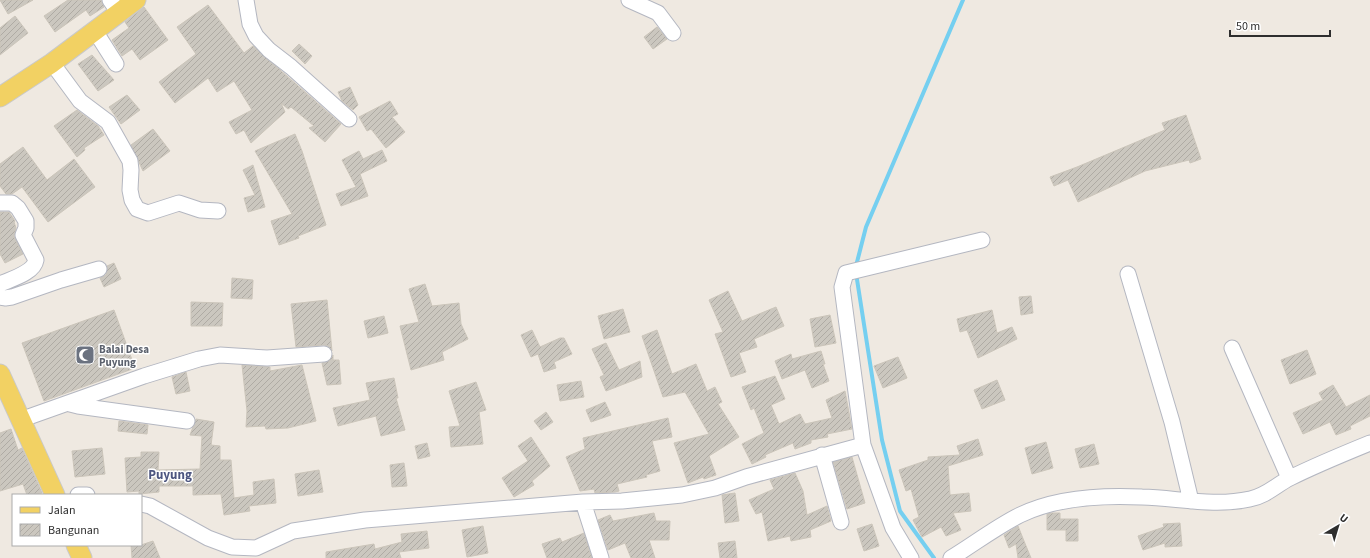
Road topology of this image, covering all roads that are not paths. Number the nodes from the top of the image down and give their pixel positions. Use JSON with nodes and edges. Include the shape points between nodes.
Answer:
{"nodes":[{"id":1,"x":136,"y":0,"type":"edge"},
{"id":2,"x":246,"y":0,"type":"edge"},
{"id":3,"x":629,"y":0,"type":"edge"},
{"id":4,"x":114,"y":6,"type":"edge"},
{"id":5,"x":95,"y":31,"type":"junction"},
{"id":6,"x":673,"y":33,"type":"dead end"},
{"id":7,"x":52,"y":63,"type":"junction"},
{"id":8,"x":116,"y":64,"type":"dead end"},
{"id":9,"x":0,"y":97,"type":"edge"},
{"id":10,"x":349,"y":119,"type":"dead end"},
{"id":11,"x":0,"y":203,"type":"edge"},
{"id":12,"x":218,"y":211,"type":"dead end"},
{"id":13,"x":982,"y":240,"type":"dead end"},
{"id":14,"x":99,"y":269,"type":"dead end"},
{"id":15,"x":1128,"y":274,"type":"dead end"},
{"id":16,"x":0,"y":284,"type":"edge"},
{"id":17,"x":0,"y":297,"type":"edge"},
{"id":18,"x":1232,"y":348,"type":"dead end"},
{"id":19,"x":324,"y":354,"type":"dead end"},
{"id":20,"x":0,"y":374,"type":"edge"},
{"id":21,"x":70,"y":404,"type":"junction"},
{"id":22,"x":20,"y":420,"type":"junction"},
{"id":23,"x":187,"y":421,"type":"dead end"},
{"id":24,"x":1370,"y":443,"type":"edge"},
{"id":25,"x":863,"y":445,"type":"junction"},
{"id":26,"x":822,"y":455,"type":"junction"},
{"id":27,"x":1289,"y":478,"type":"junction"},
{"id":28,"x":55,"y":494,"type":"edge"},
{"id":29,"x":1191,"y":501,"type":"junction"},
{"id":30,"x":583,"y":502,"type":"junction"},
{"id":31,"x":142,"y":504,"type":"edge"},
{"id":32,"x":841,"y":522,"type":"dead end"},
{"id":33,"x":76,"y":546,"type":"edge"},
{"id":34,"x":82,"y":558,"type":"edge"},
{"id":35,"x":601,"y":558,"type":"edge"},
{"id":36,"x":911,"y":558,"type":"edge"},
{"id":37,"x":951,"y":558,"type":"edge"}],
"edges":[{"from":1,"to":4,"type":"main road"},
{"from":2,"to":10,"type":"street","via":[[250,24],[256,36]]},
{"from":3,"to":6,"type":"street","via":[[658,13]]},
{"from":4,"to":5,"type":"main road"},
{"from":5,"to":7,"type":"main road"},
{"from":5,"to":8,"type":"street"},
{"from":7,"to":9,"type":"main road"},
{"from":7,"to":12,"type":"street","via":[[80,101],[108,122],[130,161],[130,190],[137,209],[148,213],[179,203],[200,210]]},
{"from":11,"to":16,"type":"street","via":[[12,203],[22,213],[26,224],[23,235],[36,260],[30,270]]},
{"from":13,"to":25,"type":"street","via":[[853,271],[843,279],[842,291]]},
{"from":14,"to":17,"type":"street","via":[[12,297]]},
{"from":15,"to":29,"type":"street","via":[[1172,422]]},
{"from":18,"to":27,"type":"street"},
{"from":19,"to":21,"type":"street","via":[[267,358],[220,355],[199,359],[144,376]]},
{"from":20,"to":22,"type":"main road"},
{"from":21,"to":22,"type":"street"},
{"from":21,"to":23,"type":"street"},
{"from":22,"to":28,"type":"main road"},
{"from":24,"to":27,"type":"street"},
{"from":25,"to":26,"type":"street"},
{"from":25,"to":36,"type":"street","via":[[892,528]]},
{"from":26,"to":30,"type":"street","via":[[715,488],[682,495]]},
{"from":26,"to":32,"type":"street"},
{"from":27,"to":29,"type":"street","via":[[1265,495],[1252,499],[1234,502]]},
{"from":29,"to":37,"type":"street","via":[[1094,497],[1056,503],[1020,515]]},
{"from":30,"to":31,"type":"street","via":[[365,520],[293,531],[256,548],[232,547],[208,538],[150,506]]},
{"from":30,"to":35,"type":"street"},
{"from":33,"to":34,"type":"main road"}]}
